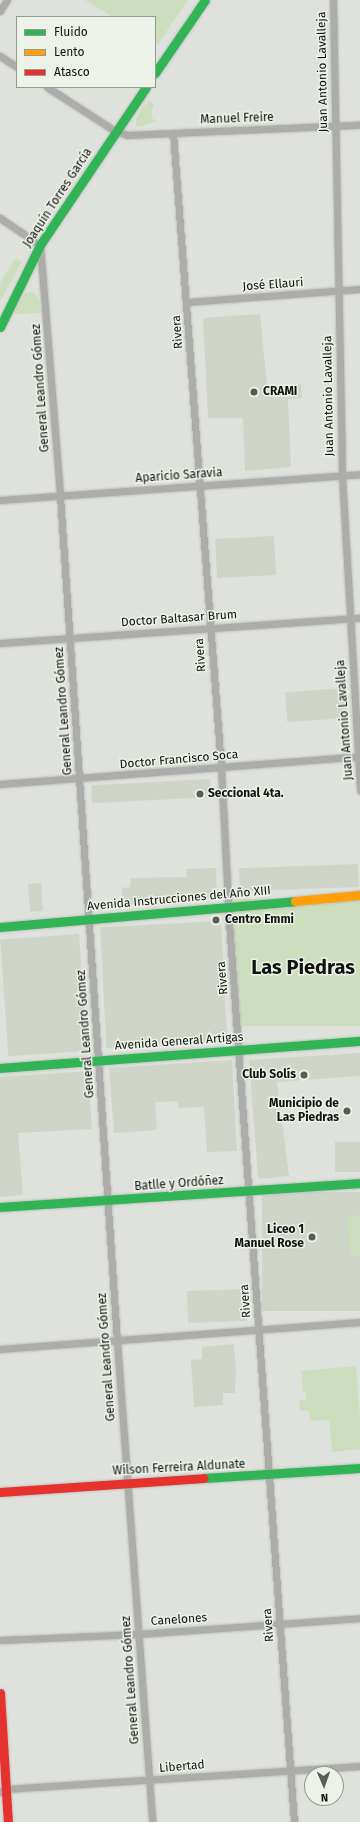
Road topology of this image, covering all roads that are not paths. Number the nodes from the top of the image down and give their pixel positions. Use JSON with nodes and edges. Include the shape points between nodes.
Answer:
{"nodes":[{"id":1,"x":7,"y":0,"type":"edge"},
{"id":2,"x":205,"y":0,"type":"edge"},
{"id":3,"x":333,"y":0,"type":"edge"},
{"id":4,"x":0,"y":11,"type":"edge"},
{"id":5,"x":0,"y":56,"type":"edge"},
{"id":6,"x":16,"y":66,"type":"edge"},
{"id":7,"x":156,"y":72,"type":"edge"},
{"id":8,"x":49,"y":88,"type":"edge"},
{"id":9,"x":145,"y":88,"type":"edge"},
{"id":10,"x":360,"y":125,"type":"edge"},
{"id":11,"x":335,"y":126,"type":"junction"},
{"id":12,"x":115,"y":132,"type":"junction"},
{"id":13,"x":173,"y":133,"type":"junction"},
{"id":14,"x":0,"y":218,"type":"edge"},
{"id":15,"x":40,"y":245,"type":"junction"},
{"id":16,"x":360,"y":289,"type":"edge"},
{"id":17,"x":337,"y":291,"type":"junction"},
{"id":18,"x":187,"y":302,"type":"junction"},
{"id":19,"x":0,"y":327,"type":"edge"},
{"id":20,"x":360,"y":474,"type":"edge"},
{"id":21,"x":342,"y":475,"type":"junction"},
{"id":22,"x":199,"y":486,"type":"junction"},
{"id":23,"x":60,"y":496,"type":"junction"},
{"id":24,"x":0,"y":500,"type":"edge"},
{"id":25,"x":349,"y":618,"type":"junction"},
{"id":26,"x":360,"y":618,"type":"edge"},
{"id":27,"x":210,"y":628,"type":"junction"},
{"id":28,"x":70,"y":637,"type":"junction"},
{"id":29,"x":0,"y":643,"type":"edge"},
{"id":30,"x":359,"y":756,"type":"edge"},
{"id":31,"x":221,"y":767,"type":"junction"},
{"id":32,"x":80,"y":779,"type":"junction"},
{"id":33,"x":0,"y":784,"type":"edge"},
{"id":34,"x":360,"y":790,"type":"edge"},
{"id":35,"x":360,"y":895,"type":"edge"},
{"id":36,"x":228,"y":908,"type":"junction"},
{"id":37,"x":89,"y":919,"type":"junction"},
{"id":38,"x":0,"y":927,"type":"edge"},
{"id":39,"x":360,"y":1041,"type":"edge"},
{"id":40,"x":239,"y":1049,"type":"junction"},
{"id":41,"x":99,"y":1060,"type":"junction"},
{"id":42,"x":0,"y":1068,"type":"edge"},
{"id":43,"x":360,"y":1183,"type":"edge"},
{"id":44,"x":249,"y":1191,"type":"junction"},
{"id":45,"x":108,"y":1201,"type":"junction"},
{"id":46,"x":0,"y":1207,"type":"edge"},
{"id":47,"x":360,"y":1322,"type":"edge"},
{"id":48,"x":259,"y":1330,"type":"junction"},
{"id":49,"x":117,"y":1341,"type":"junction"},
{"id":50,"x":0,"y":1349,"type":"edge"},
{"id":51,"x":360,"y":1468,"type":"edge"},
{"id":52,"x":268,"y":1475,"type":"junction"},
{"id":53,"x":127,"y":1482,"type":"junction"},
{"id":54,"x":0,"y":1492,"type":"edge"},
{"id":55,"x":360,"y":1618,"type":"edge"},
{"id":56,"x":280,"y":1624,"type":"junction"},
{"id":57,"x":139,"y":1634,"type":"junction"},
{"id":58,"x":0,"y":1640,"type":"edge"},
{"id":59,"x":0,"y":1693,"type":"edge"},
{"id":60,"x":360,"y":1766,"type":"edge"},
{"id":61,"x":290,"y":1769,"type":"junction"},
{"id":62,"x":149,"y":1780,"type":"junction"},
{"id":63,"x":3,"y":1791,"type":"edge"},
{"id":64,"x":8,"y":1822,"type":"edge"},
{"id":65,"x":152,"y":1822,"type":"edge"},
{"id":66,"x":294,"y":1822,"type":"edge"}],
"edges":[{"from":1,"to":4,"type":"street"},
{"from":2,"to":7,"type":"street"},
{"from":3,"to":11,"type":"street","name":"Juan Antonio Lavalleja"},
{"from":5,"to":6,"type":"street"},
{"from":8,"to":12,"type":"street"},
{"from":9,"to":12,"type":"street","name":"Joaquín Torres García"},
{"from":10,"to":11,"type":"street","name":"Manuel Freire"},
{"from":11,"to":13,"type":"street","name":"Manuel Freire"},
{"from":11,"to":17,"type":"street","name":"Juan Antonio Lavalleja"},
{"from":12,"to":13,"type":"street","name":"Manuel Freire","via":[[127,135]]},
{"from":12,"to":15,"type":"street","name":"Joaquín Torres García"},
{"from":13,"to":18,"type":"street","name":"Rivera"},
{"from":14,"to":15,"type":"street"},
{"from":15,"to":19,"type":"street","name":"Joaquín Torres García"},
{"from":15,"to":23,"type":"street","name":"General Leandro Gómez"},
{"from":16,"to":17,"type":"street","name":"José Ellauri"},
{"from":17,"to":18,"type":"street","name":"José Ellauri"},
{"from":17,"to":21,"type":"street","name":"Juan Antonio Lavalleja"},
{"from":18,"to":22,"type":"street","name":"Rivera"},
{"from":20,"to":21,"type":"street","name":"Aparicio Saravia"},
{"from":21,"to":22,"type":"street","name":"Aparicio Saravia"},
{"from":21,"to":25,"type":"street","name":"Juan Antonio Lavalleja"},
{"from":22,"to":23,"type":"street","name":"Aparicio Saravia"},
{"from":22,"to":27,"type":"street","name":"Rivera"},
{"from":23,"to":24,"type":"street","name":"Aparicio Saravia"},
{"from":23,"to":28,"type":"street","name":"General Leandro Gómez"},
{"from":25,"to":26,"type":"street","name":"Doctor Baltasar Brum"},
{"from":25,"to":27,"type":"street","name":"Doctor Baltasar Brum"},
{"from":25,"to":30,"type":"street","name":"Juan Antonio Lavalleja"},
{"from":27,"to":28,"type":"street","name":"Doctor Baltasar Brum"},
{"from":27,"to":31,"type":"street","name":"Rivera"},
{"from":28,"to":29,"type":"street","name":"Doctor Baltasar Brum"},
{"from":28,"to":32,"type":"street","name":"General Leandro Gómez"},
{"from":30,"to":31,"type":"street","name":"Doctor Francisco Soca"},
{"from":30,"to":34,"type":"street","name":"Juan Antonio Lavalleja"},
{"from":31,"to":32,"type":"street","name":"Doctor Francisco Soca"},
{"from":31,"to":36,"type":"street","name":"Rivera"},
{"from":32,"to":33,"type":"street","name":"Doctor Francisco Soca"},
{"from":32,"to":37,"type":"street","name":"General Leandro Gómez"},
{"from":35,"to":36,"type":"street","name":"Avenida Instrucciones del Año XIII"},
{"from":36,"to":37,"type":"street","name":"Avenida Instrucciones del Año XIII"},
{"from":36,"to":40,"type":"street","name":"Rivera"},
{"from":37,"to":38,"type":"street","name":"Avenida Instrucciones del Año XIII"},
{"from":37,"to":41,"type":"street","name":"General Leandro Gómez"},
{"from":39,"to":40,"type":"street","name":"Avenida General Artigas"},
{"from":40,"to":41,"type":"street","name":"Avenida General Artigas"},
{"from":40,"to":44,"type":"street","name":"Rivera"},
{"from":41,"to":42,"type":"street","name":"Avenida General Artigas"},
{"from":41,"to":45,"type":"street","name":"General Leandro Gómez"},
{"from":43,"to":44,"type":"street","name":"Batlle y Ordóñez"},
{"from":44,"to":45,"type":"street","name":"Batlle y Ordóñez"},
{"from":44,"to":48,"type":"street","name":"Rivera"},
{"from":45,"to":46,"type":"street","name":"Batlle y Ordóñez"},
{"from":45,"to":49,"type":"street","name":"General Leandro Gómez"},
{"from":47,"to":48,"type":"street"},
{"from":48,"to":49,"type":"street"},
{"from":48,"to":52,"type":"street","name":"Rivera"},
{"from":49,"to":50,"type":"street"},
{"from":49,"to":53,"type":"street","name":"General Leandro Gómez"},
{"from":51,"to":52,"type":"street","name":"Wilson Ferreira Aldunate"},
{"from":52,"to":53,"type":"street","name":"Wilson Ferreira Aldunate"},
{"from":52,"to":56,"type":"street","name":"Rivera"},
{"from":53,"to":54,"type":"street","name":"Wilson Ferreira Aldunate"},
{"from":53,"to":57,"type":"street","name":"General Leandro Gómez"},
{"from":55,"to":56,"type":"street","name":"Canelones"},
{"from":56,"to":57,"type":"street","name":"Canelones"},
{"from":56,"to":61,"type":"street","name":"Rivera"},
{"from":57,"to":58,"type":"street","name":"Canelones"},
{"from":57,"to":62,"type":"street","name":"General Leandro Gómez"},
{"from":59,"to":63,"type":"street"},
{"from":60,"to":61,"type":"street","name":"Libertad"},
{"from":61,"to":62,"type":"street","name":"Libertad"},
{"from":61,"to":66,"type":"street","name":"Rivera"},
{"from":62,"to":63,"type":"street","name":"Libertad"},
{"from":62,"to":65,"type":"street","name":"General Leandro Gómez"},
{"from":63,"to":64,"type":"street"}]}
